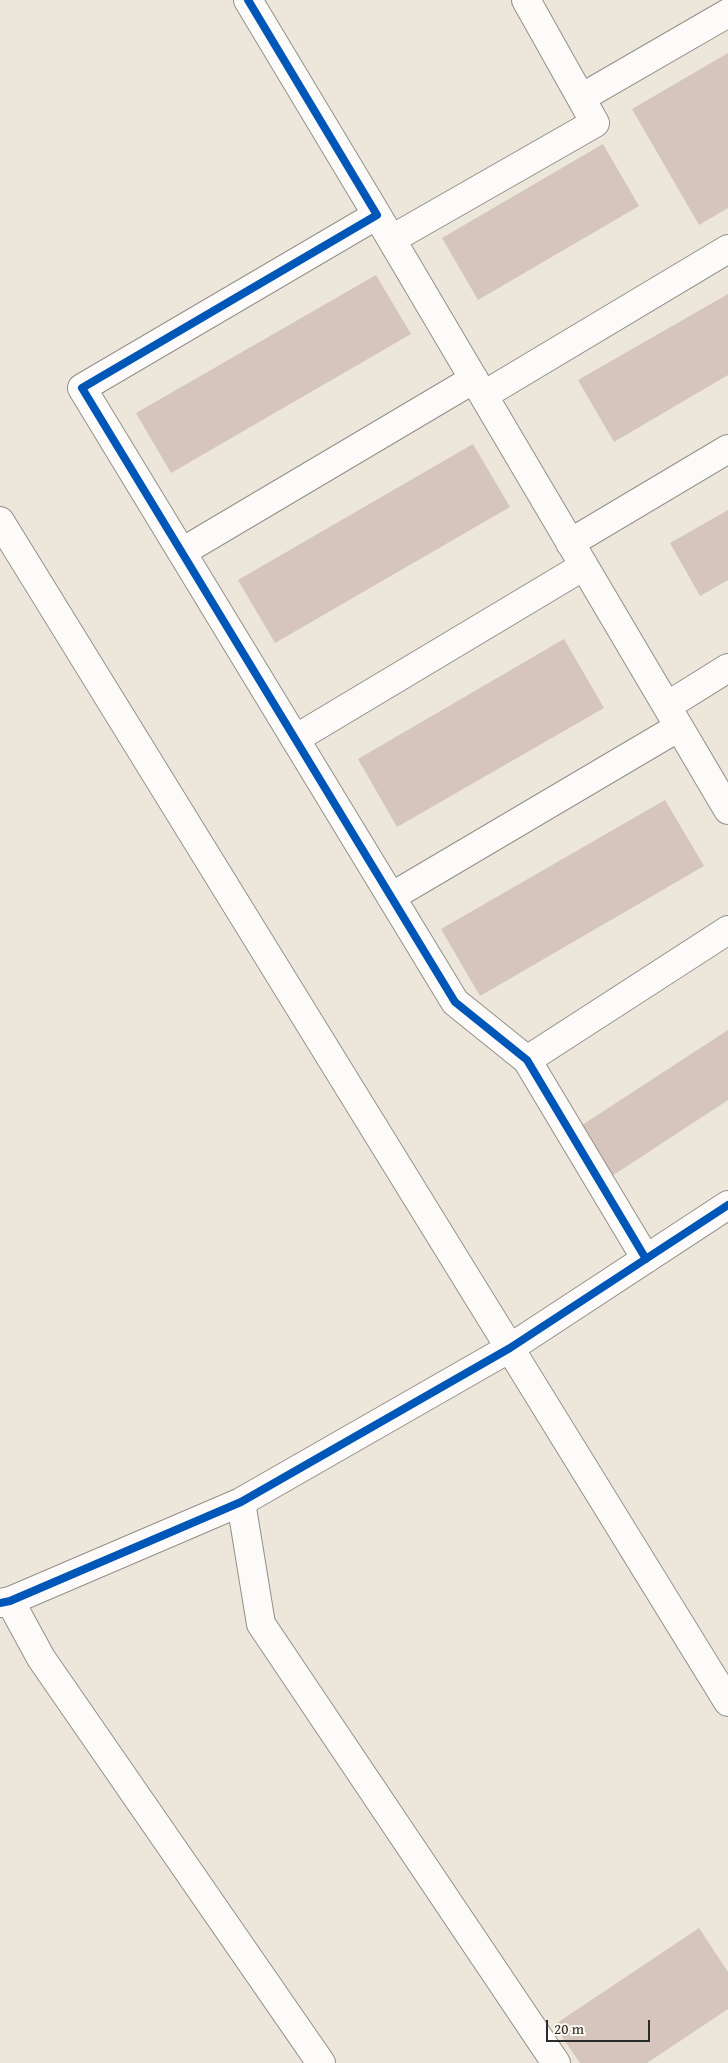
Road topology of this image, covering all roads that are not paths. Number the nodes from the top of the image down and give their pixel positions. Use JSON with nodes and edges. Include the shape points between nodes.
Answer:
{"nodes":[{"id":1,"x":248,"y":0,"type":"edge"},
{"id":2,"x":526,"y":0,"type":"edge"},
{"id":3,"x":728,"y":13,"type":"edge"},
{"id":4,"x":581,"y":98,"type":"junction"},
{"id":5,"x":377,"y":215,"type":"junction"},
{"id":6,"x":392,"y":239,"type":"junction"},
{"id":7,"x":728,"y":249,"type":"edge"},
{"id":8,"x":479,"y":387,"type":"junction"},
{"id":9,"x":728,"y":449,"type":"edge"},
{"id":10,"x":0,"y":521,"type":"edge"},
{"id":11,"x":570,"y":543,"type":"junction"},
{"id":12,"x":182,"y":552,"type":"junction"},
{"id":13,"x":584,"y":566,"type":"junction"},
{"id":14,"x":728,"y":668,"type":"edge"},
{"id":15,"x":673,"y":716,"type":"junction"},
{"id":16,"x":295,"y":739,"type":"junction"},
{"id":17,"x":728,"y":810,"type":"edge"},
{"id":18,"x":391,"y":896,"type":"junction"},
{"id":19,"x":728,"y":930,"type":"edge"},
{"id":20,"x":527,"y":1060,"type":"junction"},
{"id":21,"x":728,"y":1205,"type":"edge"},
{"id":22,"x":646,"y":1259,"type":"junction"},
{"id":23,"x":510,"y":1348,"type":"junction"},
{"id":24,"x":241,"y":1502,"type":"junction"},
{"id":25,"x":5,"y":1602,"type":"edge"},
{"id":26,"x":728,"y":1702,"type":"edge"},
{"id":27,"x":321,"y":2063,"type":"edge"},
{"id":28,"x":556,"y":2063,"type":"edge"}],
"edges":[{"from":1,"to":5,"type":"street"},
{"from":2,"to":4,"type":"street"},
{"from":3,"to":4,"type":"street"},
{"from":4,"to":6,"type":"street","via":[[595,122]]},
{"from":5,"to":6,"type":"street"},
{"from":5,"to":12,"type":"street","via":[[82,388]]},
{"from":6,"to":8,"type":"street"},
{"from":7,"to":8,"type":"street"},
{"from":8,"to":11,"type":"street"},
{"from":8,"to":12,"type":"street"},
{"from":9,"to":11,"type":"street"},
{"from":10,"to":23,"type":"street"},
{"from":11,"to":13,"type":"street"},
{"from":12,"to":16,"type":"street"},
{"from":13,"to":15,"type":"street"},
{"from":13,"to":16,"type":"street"},
{"from":14,"to":15,"type":"street"},
{"from":15,"to":17,"type":"street"},
{"from":15,"to":18,"type":"street"},
{"from":16,"to":18,"type":"street"},
{"from":18,"to":20,"type":"street","via":[[455,1002]]},
{"from":19,"to":20,"type":"street"},
{"from":20,"to":22,"type":"street"},
{"from":21,"to":22,"type":"street"},
{"from":22,"to":23,"type":"street"},
{"from":23,"to":24,"type":"street"},
{"from":23,"to":26,"type":"street"},
{"from":24,"to":25,"type":"street"},
{"from":24,"to":28,"type":"street","via":[[261,1624]]},
{"from":25,"to":27,"type":"street"}]}
